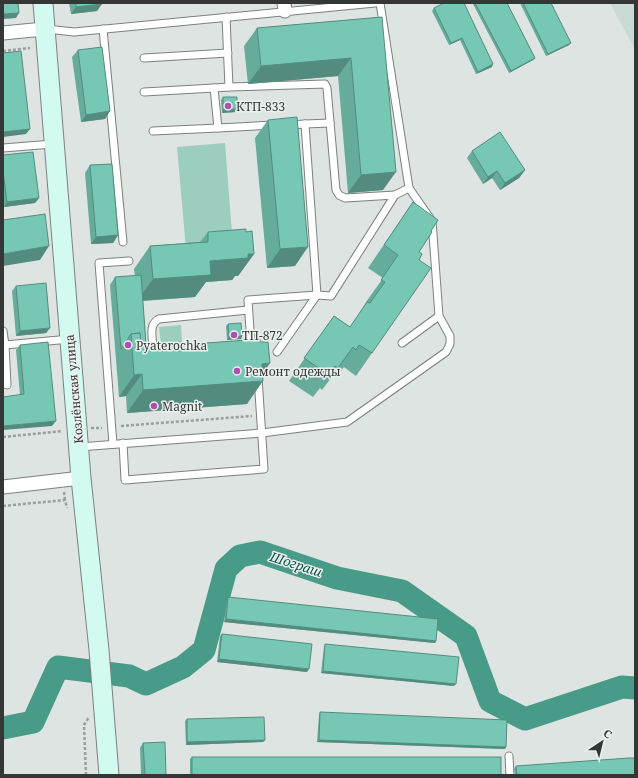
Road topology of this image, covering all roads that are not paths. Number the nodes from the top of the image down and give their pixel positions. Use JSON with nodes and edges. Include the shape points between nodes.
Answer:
{"nodes":[{"id":1,"x":42,"y":3,"type":"edge"},
{"id":2,"x":375,"y":3,"type":"edge"},
{"id":3,"x":380,"y":3,"type":"edge"},
{"id":4,"x":284,"y":7,"type":"edge"},
{"id":5,"x":226,"y":17,"type":"junction"},
{"id":6,"x":44,"y":29,"type":"junction"},
{"id":7,"x":103,"y":29,"type":"junction"},
{"id":8,"x":3,"y":33,"type":"edge"},
{"id":9,"x":228,"y":54,"type":"junction"},
{"id":10,"x":144,"y":58,"type":"dead end"},
{"id":11,"x":214,"y":88,"type":"junction"},
{"id":12,"x":229,"y":88,"type":"junction"},
{"id":13,"x":144,"y":92,"type":"dead end"},
{"id":14,"x":330,"y":123,"type":"junction"},
{"id":15,"x":304,"y":124,"type":"junction"},
{"id":16,"x":218,"y":128,"type":"junction"},
{"id":17,"x":153,"y":131,"type":"dead end"},
{"id":18,"x":54,"y":144,"type":"junction"},
{"id":19,"x":3,"y":148,"type":"edge"},
{"id":20,"x":409,"y":188,"type":"junction"},
{"id":21,"x":395,"y":196,"type":"junction"},
{"id":22,"x":123,"y":242,"type":"dead end"},
{"id":23,"x":128,"y":261,"type":"dead end"},
{"id":24,"x":318,"y":295,"type":"junction"},
{"id":25,"x":248,"y":310,"type":"junction"},
{"id":26,"x":439,"y":316,"type":"junction"},
{"id":27,"x":3,"y":331,"type":"edge"},
{"id":28,"x":70,"y":339,"type":"junction"},
{"id":29,"x":402,"y":343,"type":"dead end"},
{"id":30,"x":4,"y":346,"type":"edge"},
{"id":31,"x":162,"y":352,"type":"edge"},
{"id":32,"x":277,"y":352,"type":"dead end"},
{"id":33,"x":257,"y":353,"type":"edge"},
{"id":34,"x":258,"y":368,"type":"edge"},
{"id":35,"x":7,"y":385,"type":"dead end"},
{"id":36,"x":262,"y":433,"type":"junction"},
{"id":37,"x":78,"y":438,"type":"junction"},
{"id":38,"x":123,"y":443,"type":"junction"},
{"id":39,"x":113,"y":444,"type":"junction"},
{"id":40,"x":81,"y":478,"type":"junction"},
{"id":41,"x":3,"y":487,"type":"edge"},
{"id":42,"x":509,"y":756,"type":"dead end"},
{"id":43,"x":109,"y":775,"type":"edge"},
{"id":44,"x":510,"y":775,"type":"edge"}],
"edges":[{"from":1,"to":6,"type":"street","name":"Козлёнская улица"},
{"from":2,"to":4,"type":"lane"},
{"from":3,"to":20,"type":"lane"},
{"from":4,"to":5,"type":"lane"},
{"from":5,"to":7,"type":"lane"},
{"from":5,"to":9,"type":"lane"},
{"from":6,"to":7,"type":"lane","via":[[74,32]]},
{"from":6,"to":8,"type":"street"},
{"from":6,"to":18,"type":"street","name":"Козлёнская улица"},
{"from":7,"to":22,"type":"lane"},
{"from":9,"to":10,"type":"lane"},
{"from":9,"to":12,"type":"lane"},
{"from":11,"to":12,"type":"lane"},
{"from":11,"to":13,"type":"lane"},
{"from":11,"to":16,"type":"lane"},
{"from":12,"to":14,"type":"lane","via":[[321,83],[327,88]]},
{"from":14,"to":15,"type":"lane"},
{"from":14,"to":21,"type":"lane","via":[[336,190],[339,195],[345,198]]},
{"from":15,"to":16,"type":"lane"},
{"from":15,"to":24,"type":"lane"},
{"from":16,"to":17,"type":"lane"},
{"from":18,"to":19,"type":"lane"},
{"from":18,"to":28,"type":"street","name":"Козлёнская улица"},
{"from":20,"to":21,"type":"lane"},
{"from":20,"to":26,"type":"lane","via":[[432,221]]},
{"from":21,"to":24,"type":"lane","via":[[331,296]]},
{"from":23,"to":39,"type":"lane","via":[[99,263]]},
{"from":24,"to":25,"type":"lane","via":[[248,300]]},
{"from":24,"to":32,"type":"lane"},
{"from":25,"to":31,"type":"lane","via":[[156,320],[152,327],[153,346]]},
{"from":25,"to":33,"type":"lane","via":[[247,345]]},
{"from":26,"to":29,"type":"lane"},
{"from":26,"to":36,"type":"lane","via":[[450,336],[446,352],[347,422]]},
{"from":27,"to":30,"type":"lane"},
{"from":28,"to":30,"type":"lane"},
{"from":28,"to":37,"type":"street","name":"Козлёнская улица"},
{"from":30,"to":35,"type":"lane"},
{"from":34,"to":36,"type":"lane"},
{"from":36,"to":38,"type":"lane"},
{"from":36,"to":38,"type":"lane","via":[[264,469],[126,480]]},
{"from":37,"to":39,"type":"lane"},
{"from":37,"to":40,"type":"street","name":"Козлёнская улица"},
{"from":38,"to":39,"type":"lane"},
{"from":40,"to":41,"type":"street"},
{"from":40,"to":43,"type":"street","name":"Козлёнская улица","via":[[99,650],[98,714]]},
{"from":42,"to":44,"type":"lane"}]}
